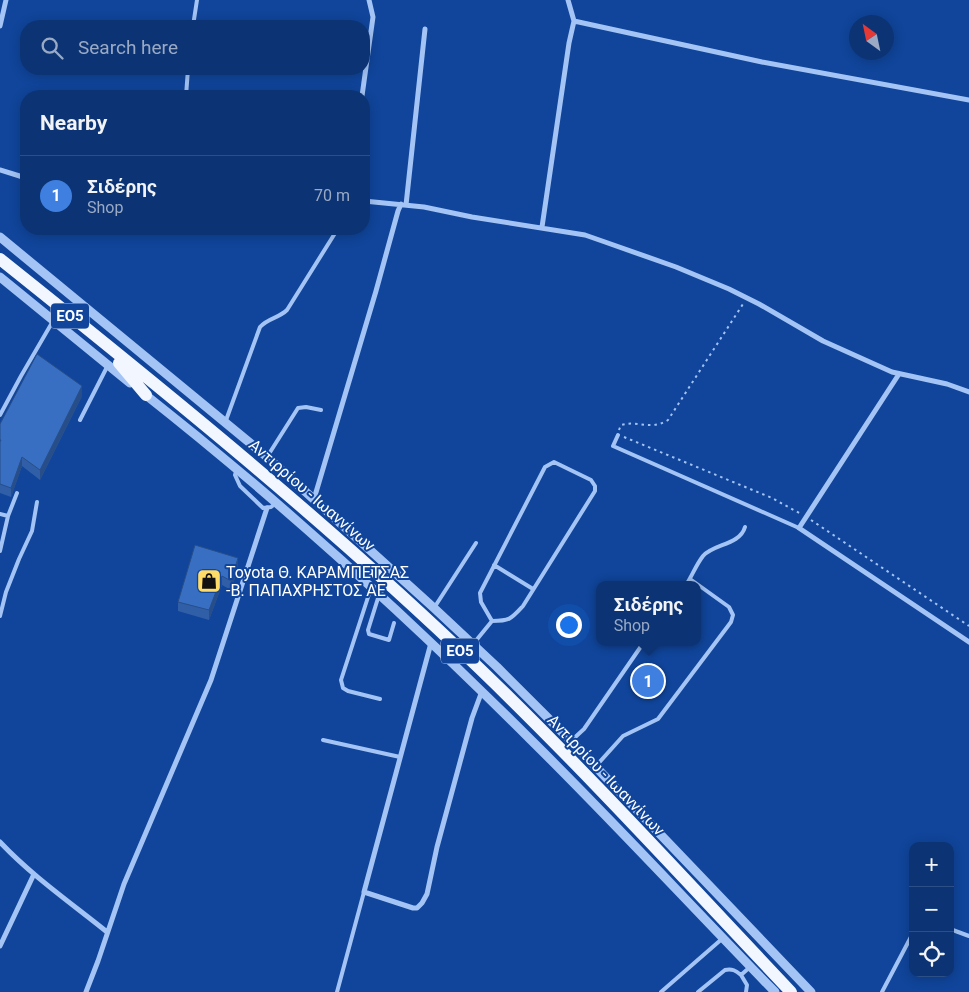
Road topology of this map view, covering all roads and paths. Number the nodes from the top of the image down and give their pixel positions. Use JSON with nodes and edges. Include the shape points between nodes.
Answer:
{"nodes":[{"id":1,"x":6,"y":0,"type":"edge"},
{"id":2,"x":197,"y":0,"type":"edge"},
{"id":3,"x":369,"y":0,"type":"edge"},
{"id":4,"x":568,"y":0,"type":"edge"},
{"id":5,"x":194,"y":20,"type":"edge"},
{"id":6,"x":574,"y":21,"type":"junction"},
{"id":7,"x":0,"y":26,"type":"edge"},
{"id":8,"x":425,"y":29,"type":"dead end"},
{"id":9,"x":370,"y":39,"type":"edge"},
{"id":10,"x":188,"y":75,"type":"edge"},
{"id":11,"x":365,"y":75,"type":"edge"},
{"id":12,"x":186,"y":90,"type":"edge"},
{"id":13,"x":363,"y":90,"type":"edge"},
{"id":14,"x":969,"y":100,"type":"edge"},
{"id":15,"x":0,"y":170,"type":"edge"},
{"id":16,"x":20,"y":176,"type":"edge"},
{"id":17,"x":370,"y":201,"type":"edge"},
{"id":18,"x":404,"y":204,"type":"junction"},
{"id":19,"x":542,"y":227,"type":"junction"},
{"id":20,"x":334,"y":235,"type":"edge"},
{"id":21,"x":0,"y":237,"type":"edge"},
{"id":22,"x":0,"y":259,"type":"edge"},
{"id":23,"x":0,"y":277,"type":"edge"},
{"id":24,"x":746,"y":298,"type":"junction"},
{"id":25,"x":53,"y":320,"type":"junction"},
{"id":26,"x":100,"y":340,"type":"junction"},
{"id":27,"x":108,"y":365,"type":"junction"},
{"id":28,"x":899,"y":374,"type":"junction"},
{"id":29,"x":969,"y":392,"type":"edge"},
{"id":30,"x":146,"y":395,"type":"junction"},
{"id":31,"x":321,"y":410,"type":"dead end"},
{"id":32,"x":0,"y":415,"type":"edge"},
{"id":33,"x":80,"y":420,"type":"dead end"},
{"id":34,"x":225,"y":423,"type":"junction"},
{"id":35,"x":618,"y":435,"type":"joint"},
{"id":36,"x":267,"y":457,"type":"junction"},
{"id":37,"x":238,"y":470,"type":"junction"},
{"id":38,"x":17,"y":493,"type":"dead end"},
{"id":39,"x":314,"y":499,"type":"junction"},
{"id":40,"x":37,"y":502,"type":"dead end"},
{"id":41,"x":276,"y":503,"type":"junction"},
{"id":42,"x":267,"y":508,"type":"junction"},
{"id":43,"x":0,"y":514,"type":"edge"},
{"id":44,"x":8,"y":516,"type":"junction"},
{"id":45,"x":745,"y":527,"type":"dead end"},
{"id":46,"x":799,"y":528,"type":"junction"},
{"id":47,"x":476,"y":543,"type":"dead end"},
{"id":48,"x":0,"y":551,"type":"edge"},
{"id":49,"x":494,"y":565,"type":"junction"},
{"id":50,"x":690,"y":579,"type":"joint"},
{"id":51,"x":693,"y":581,"type":"edge"},
{"id":52,"x":701,"y":587,"type":"edge"},
{"id":53,"x":371,"y":588,"type":"junction"},
{"id":54,"x":534,"y":589,"type":"junction"},
{"id":55,"x":379,"y":595,"type":"junction"},
{"id":56,"x":434,"y":608,"type":"junction"},
{"id":57,"x":0,"y":616,"type":"edge"},
{"id":58,"x":492,"y":620,"type":"junction"},
{"id":59,"x":394,"y":623,"type":"dead end"},
{"id":60,"x":969,"y":642,"type":"edge"},
{"id":61,"x":431,"y":643,"type":"junction"},
{"id":62,"x":473,"y":644,"type":"junction"},
{"id":63,"x":641,"y":646,"type":"edge"},
{"id":64,"x":482,"y":691,"type":"junction"},
{"id":65,"x":380,"y":699,"type":"dead end"},
{"id":66,"x":323,"y":740,"type":"dead end"},
{"id":67,"x":571,"y":741,"type":"junction"},
{"id":68,"x":400,"y":757,"type":"junction"},
{"id":69,"x":596,"y":766,"type":"junction"},
{"id":70,"x":0,"y":842,"type":"edge"},
{"id":71,"x":34,"y":874,"type":"junction"},
{"id":72,"x":364,"y":892,"type":"junction"},
{"id":73,"x":954,"y":930,"type":"edge"},
{"id":74,"x":108,"y":932,"type":"junction"},
{"id":75,"x":969,"y":936,"type":"edge"},
{"id":76,"x":723,"y":938,"type":"junction"},
{"id":77,"x":909,"y":941,"type":"edge"},
{"id":78,"x":0,"y":946,"type":"edge"},
{"id":79,"x":750,"y":967,"type":"junction"},
{"id":80,"x":741,"y":975,"type":"junction"},
{"id":81,"x":86,"y":992,"type":"edge"},
{"id":82,"x":338,"y":992,"type":"edge"},
{"id":83,"x":661,"y":992,"type":"edge"},
{"id":84,"x":698,"y":992,"type":"edge"},
{"id":85,"x":746,"y":992,"type":"edge"},
{"id":86,"x":775,"y":992,"type":"edge"},
{"id":87,"x":791,"y":992,"type":"edge"},
{"id":88,"x":811,"y":992,"type":"edge"},
{"id":89,"x":882,"y":992,"type":"edge"}],
"edges":[{"from":1,"to":7,"type":"street"},
{"from":2,"to":5,"type":"lane"},
{"from":3,"to":9,"type":"street","via":[[373,17]]},
{"from":4,"to":6,"type":"street"},
{"from":6,"to":14,"type":"street","via":[[762,62]]},
{"from":6,"to":19,"type":"street"},
{"from":8,"to":18,"type":"street"},
{"from":10,"to":12,"type":"lane"},
{"from":11,"to":13,"type":"street"},
{"from":15,"to":16,"type":"street"},
{"from":17,"to":18,"type":"street"},
{"from":18,"to":19,"type":"street"},
{"from":18,"to":39,"type":"street","via":[[398,211]]},
{"from":19,"to":24,"type":"street","via":[[585,235],[630,250]]},
{"from":20,"to":34,"type":"lane","via":[[287,310],[260,327]]},
{"from":21,"to":34,"type":"street"},
{"from":22,"to":26,"type":"main road","name":"Αντιρρίου - Ιωαννίνων","number":"ΕΟ5"},
{"from":23,"to":25,"type":"street"},
{"from":24,"to":28,"type":"street","via":[[823,341]]},
{"from":24,"to":35,"type":"path","via":[[668,420],[659,426],[621,425]]},
{"from":25,"to":27,"type":"street"},
{"from":25,"to":32,"type":"lane"},
{"from":26,"to":30,"type":"main road"},
{"from":26,"to":87,"type":"main road","name":"Αντιρρίου - Ιωαννίνων","number":"ΕΟ5","via":[[275,484],[479,668]]},
{"from":27,"to":30,"type":"street"},
{"from":27,"to":33,"type":"lane"},
{"from":28,"to":29,"type":"street"},
{"from":28,"to":46,"type":"street"},
{"from":30,"to":37,"type":"street"},
{"from":31,"to":36,"type":"lane","via":[[298,408]]},
{"from":34,"to":36,"type":"street"},
{"from":35,"to":46,"type":"lane","via":[[613,446]]},
{"from":36,"to":39,"type":"street"},
{"from":37,"to":41,"type":"street"},
{"from":37,"to":42,"type":"lane","via":[[235,475],[240,486],[263,508]]},
{"from":38,"to":44,"type":"lane"},
{"from":39,"to":56,"type":"street"},
{"from":40,"to":57,"type":"lane","via":[[32,531],[6,592]]},
{"from":41,"to":42,"type":"lane"},
{"from":41,"to":53,"type":"street"},
{"from":42,"to":74,"type":"street","via":[[211,680],[124,884]]},
{"from":43,"to":44,"type":"lane"},
{"from":44,"to":48,"type":"lane"},
{"from":45,"to":50,"type":"lane","via":[[739,537],[703,556]]},
{"from":46,"to":60,"type":"street"},
{"from":47,"to":56,"type":"lane"},
{"from":49,"to":54,"type":"lane"},
{"from":49,"to":54,"type":"lane","via":[[545,467],[554,462],[591,480],[595,491]]},
{"from":49,"to":58,"type":"lane","via":[[480,593]]},
{"from":50,"to":51,"type":"lane"},
{"from":52,"to":69,"type":"lane","via":[[729,607],[733,614],[732,622],[658,719],[624,736]]},
{"from":53,"to":55,"type":"street"},
{"from":53,"to":65,"type":"lane","via":[[341,680],[343,688],[348,691]]},
{"from":54,"to":58,"type":"lane","via":[[511,618]]},
{"from":55,"to":59,"type":"lane","via":[[369,634],[389,640]]},
{"from":55,"to":61,"type":"street"},
{"from":56,"to":62,"type":"street"},
{"from":58,"to":62,"type":"lane"},
{"from":61,"to":64,"type":"street"},
{"from":61,"to":68,"type":"street"},
{"from":62,"to":67,"type":"street"},
{"from":63,"to":67,"type":"lane","via":[[584,729]]},
{"from":64,"to":72,"type":"street","via":[[424,902],[413,908]]},
{"from":64,"to":76,"type":"street"},
{"from":66,"to":68,"type":"lane"},
{"from":67,"to":69,"type":"street"},
{"from":68,"to":72,"type":"street"},
{"from":69,"to":88,"type":"street"},
{"from":70,"to":71,"type":"street"},
{"from":71,"to":74,"type":"street"},
{"from":71,"to":78,"type":"street"},
{"from":72,"to":82,"type":"lane"},
{"from":73,"to":75,"type":"lane"},
{"from":74,"to":81,"type":"street"},
{"from":76,"to":79,"type":"street"},
{"from":76,"to":83,"type":"lane"},
{"from":77,"to":89,"type":"lane"},
{"from":79,"to":80,"type":"lane"},
{"from":79,"to":86,"type":"street"},
{"from":80,"to":84,"type":"lane","via":[[735,970],[725,970]]},
{"from":80,"to":85,"type":"lane"}]}
